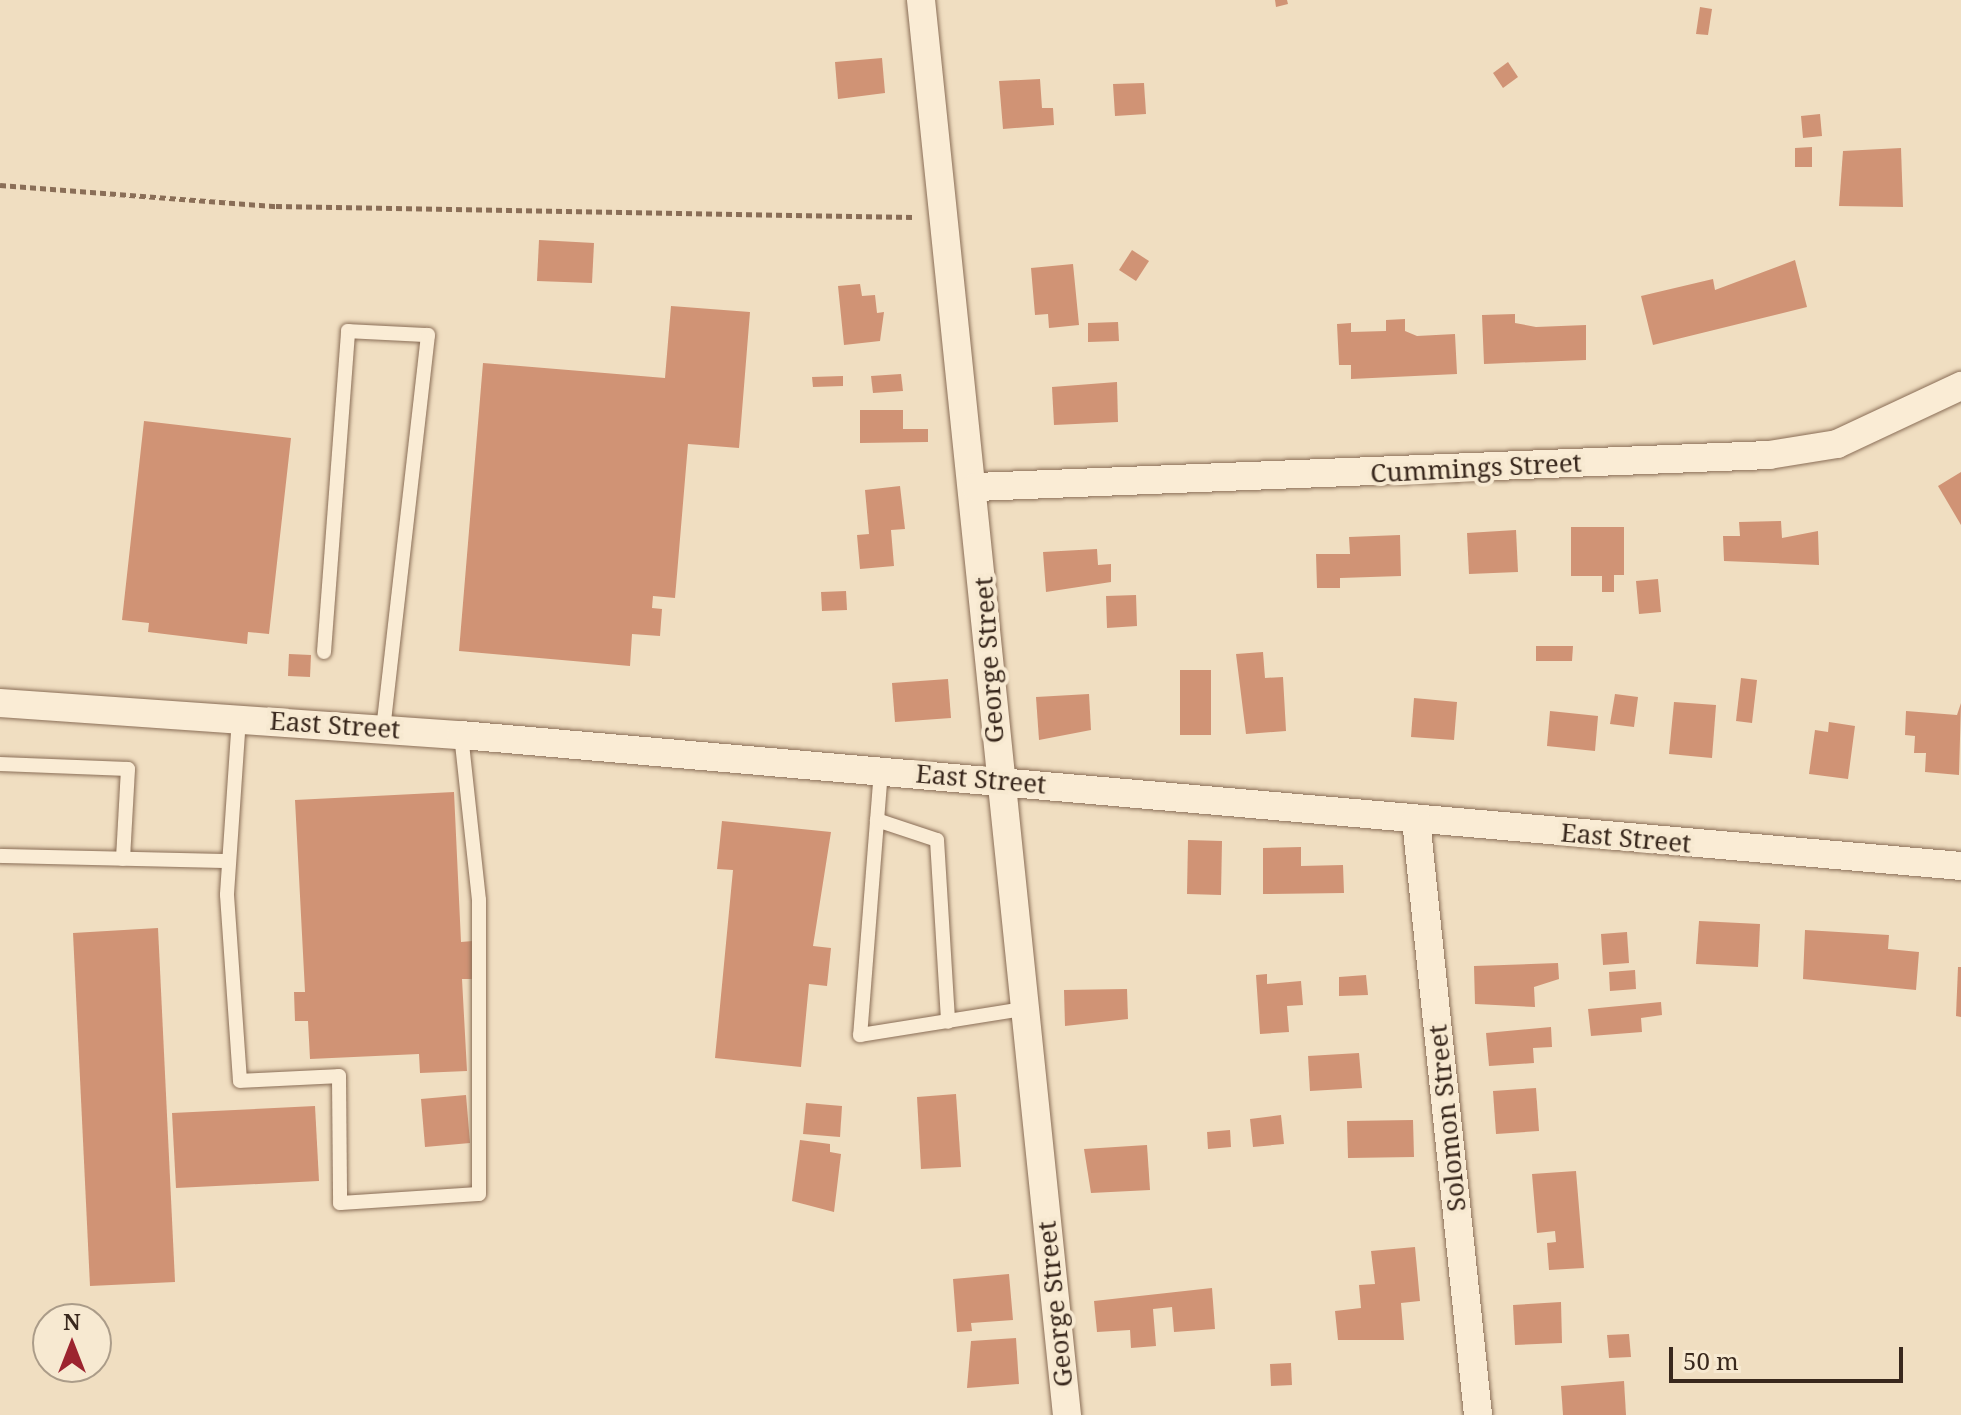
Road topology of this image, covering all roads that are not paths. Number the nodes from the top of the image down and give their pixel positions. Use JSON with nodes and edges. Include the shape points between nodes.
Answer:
{"nodes":[{"id":1,"x":921,"y":0,"type":"edge"},
{"id":2,"x":1961,"y":386,"type":"edge"},
{"id":3,"x":976,"y":487,"type":"junction"},
{"id":4,"x":324,"y":652,"type":"dead end"},
{"id":5,"x":0,"y":703,"type":"edge"},
{"id":6,"x":239,"y":718,"type":"junction"},
{"id":7,"x":383,"y":729,"type":"junction"},
{"id":8,"x":461,"y":735,"type":"junction"},
{"id":9,"x":0,"y":764,"type":"edge"},
{"id":10,"x":881,"y":770,"type":"junction"},
{"id":11,"x":997,"y":780,"type":"junction"},
{"id":12,"x":877,"y":820,"type":"junction"},
{"id":13,"x":1416,"y":820,"type":"junction"},
{"id":14,"x":0,"y":856,"type":"edge"},
{"id":15,"x":123,"y":859,"type":"junction"},
{"id":16,"x":228,"y":861,"type":"junction"},
{"id":17,"x":1961,"y":866,"type":"edge"},
{"id":18,"x":1023,"y":1009,"type":"junction"},
{"id":19,"x":948,"y":1022,"type":"junction"},
{"id":20,"x":1067,"y":1415,"type":"edge"},
{"id":21,"x":1478,"y":1415,"type":"edge"}],
"edges":[{"from":1,"to":3,"type":"street","name":"George Street"},
{"from":2,"to":3,"type":"street","name":"Cummings Street","via":[[1837,444],[1769,455]]},
{"from":3,"to":11,"type":"street","name":"George Street"},
{"from":4,"to":7,"type":"lane","via":[[348,331],[428,335]]},
{"from":5,"to":6,"type":"street","name":"East Street"},
{"from":6,"to":7,"type":"street","name":"East Street"},
{"from":6,"to":16,"type":"lane"},
{"from":7,"to":8,"type":"street","name":"East Street"},
{"from":8,"to":10,"type":"street","name":"East Street"},
{"from":8,"to":16,"type":"lane","via":[[479,900],[479,1194],[340,1203],[339,1076],[240,1081]]},
{"from":9,"to":15,"type":"lane","via":[[128,769]]},
{"from":10,"to":11,"type":"street","name":"East Street"},
{"from":10,"to":12,"type":"lane"},
{"from":11,"to":13,"type":"street","name":"East Street"},
{"from":11,"to":18,"type":"street","name":"George Street"},
{"from":12,"to":19,"type":"lane","via":[[937,840]]},
{"from":12,"to":19,"type":"lane","via":[[858,1030],[867,1036]]},
{"from":13,"to":17,"type":"street","name":"East Street"},
{"from":13,"to":21,"type":"street","name":"Solomon Street"},
{"from":14,"to":15,"type":"lane"},
{"from":15,"to":16,"type":"lane"},
{"from":18,"to":19,"type":"lane"},
{"from":18,"to":20,"type":"street","name":"George Street"}]}
